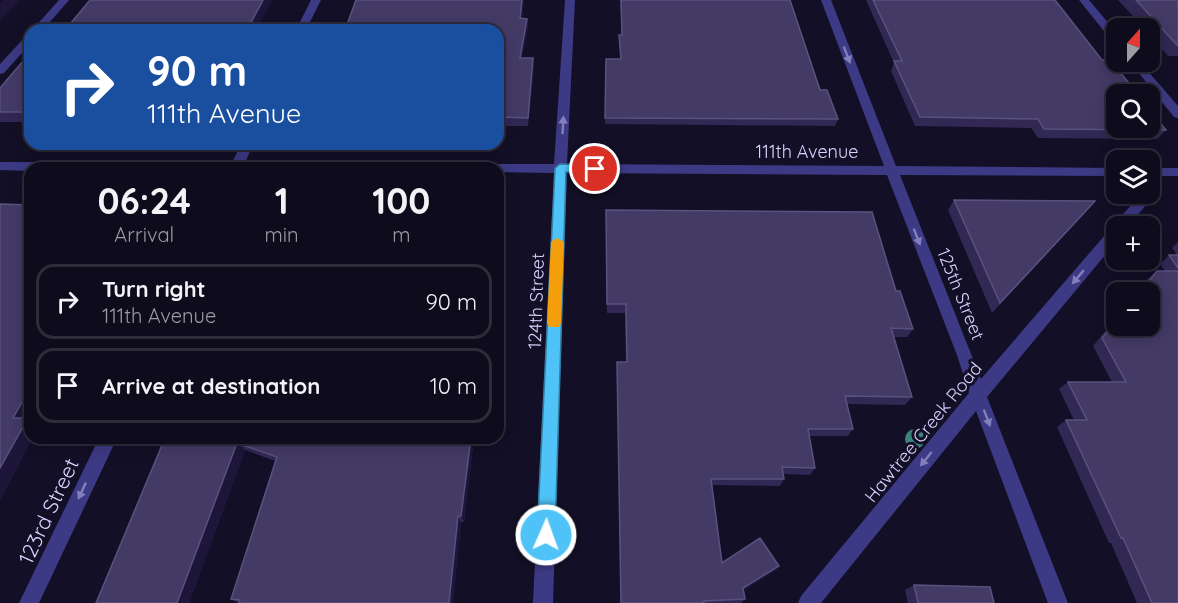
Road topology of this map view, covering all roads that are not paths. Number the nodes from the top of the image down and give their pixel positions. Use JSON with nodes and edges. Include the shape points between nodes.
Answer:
{"nodes":[{"id":1,"x":64,"y":0,"type":"edge"},
{"id":2,"x":316,"y":0,"type":"edge"},
{"id":3,"x":570,"y":0,"type":"edge"},
{"id":4,"x":826,"y":0,"type":"edge"},
{"id":5,"x":1084,"y":0,"type":"edge"},
{"id":6,"x":42,"y":24,"type":"edge"},
{"id":7,"x":304,"y":24,"type":"edge"},
{"id":8,"x":1106,"y":27,"type":"edge"},
{"id":9,"x":24,"y":45,"type":"edge"},
{"id":10,"x":0,"y":71,"type":"edge"},
{"id":11,"x":1143,"y":72,"type":"edge"},
{"id":12,"x":1178,"y":114,"type":"edge"},
{"id":13,"x":0,"y":166,"type":"edge"},
{"id":14,"x":24,"y":166,"type":"edge"},
{"id":15,"x":504,"y":168,"type":"edge"},
{"id":16,"x":560,"y":168,"type":"junction"},
{"id":17,"x":891,"y":170,"type":"junction"},
{"id":18,"x":1106,"y":171,"type":"edge"},
{"id":19,"x":1160,"y":172,"type":"edge"},
{"id":20,"x":1178,"y":172,"type":"edge"},
{"id":21,"x":1138,"y":204,"type":"edge"},
{"id":22,"x":1129,"y":216,"type":"edge"},
{"id":23,"x":1106,"y":244,"type":"edge"},
{"id":24,"x":978,"y":396,"type":"junction"},
{"id":25,"x":105,"y":444,"type":"edge"},
{"id":26,"x":29,"y":603,"type":"edge"},
{"id":27,"x":543,"y":603,"type":"edge"},
{"id":28,"x":808,"y":603,"type":"edge"},
{"id":29,"x":1058,"y":603,"type":"edge"}],
"edges":[{"from":1,"to":6,"type":"street"},
{"from":2,"to":7,"type":"street"},
{"from":16,"to":3,"type":"street","name":"124th Street","one_way":true},
{"from":4,"to":17,"type":"street","name":"125th Street","one_way":true},
{"from":5,"to":8,"type":"street"},
{"from":9,"to":10,"type":"street"},
{"from":11,"to":12,"type":"street"},
{"from":13,"to":14,"type":"street"},
{"from":15,"to":16,"type":"street","name":"111th Avenue"},
{"from":16,"to":17,"type":"street","name":"111th Avenue"},
{"from":16,"to":27,"type":"street","name":"124th Street"},
{"from":17,"to":18,"type":"street","name":"111th Avenue"},
{"from":17,"to":24,"type":"street","name":"125th Street","one_way":true},
{"from":19,"to":20,"type":"street"},
{"from":21,"to":22,"type":"street"},
{"from":23,"to":24,"type":"street","name":"Hawtree Creek Road","one_way":true},
{"from":24,"to":28,"type":"street","name":"Hawtree Creek Road","one_way":true},
{"from":24,"to":29,"type":"street","name":"125th Street","one_way":true},
{"from":25,"to":26,"type":"street","name":"123rd Street","one_way":true}]}
